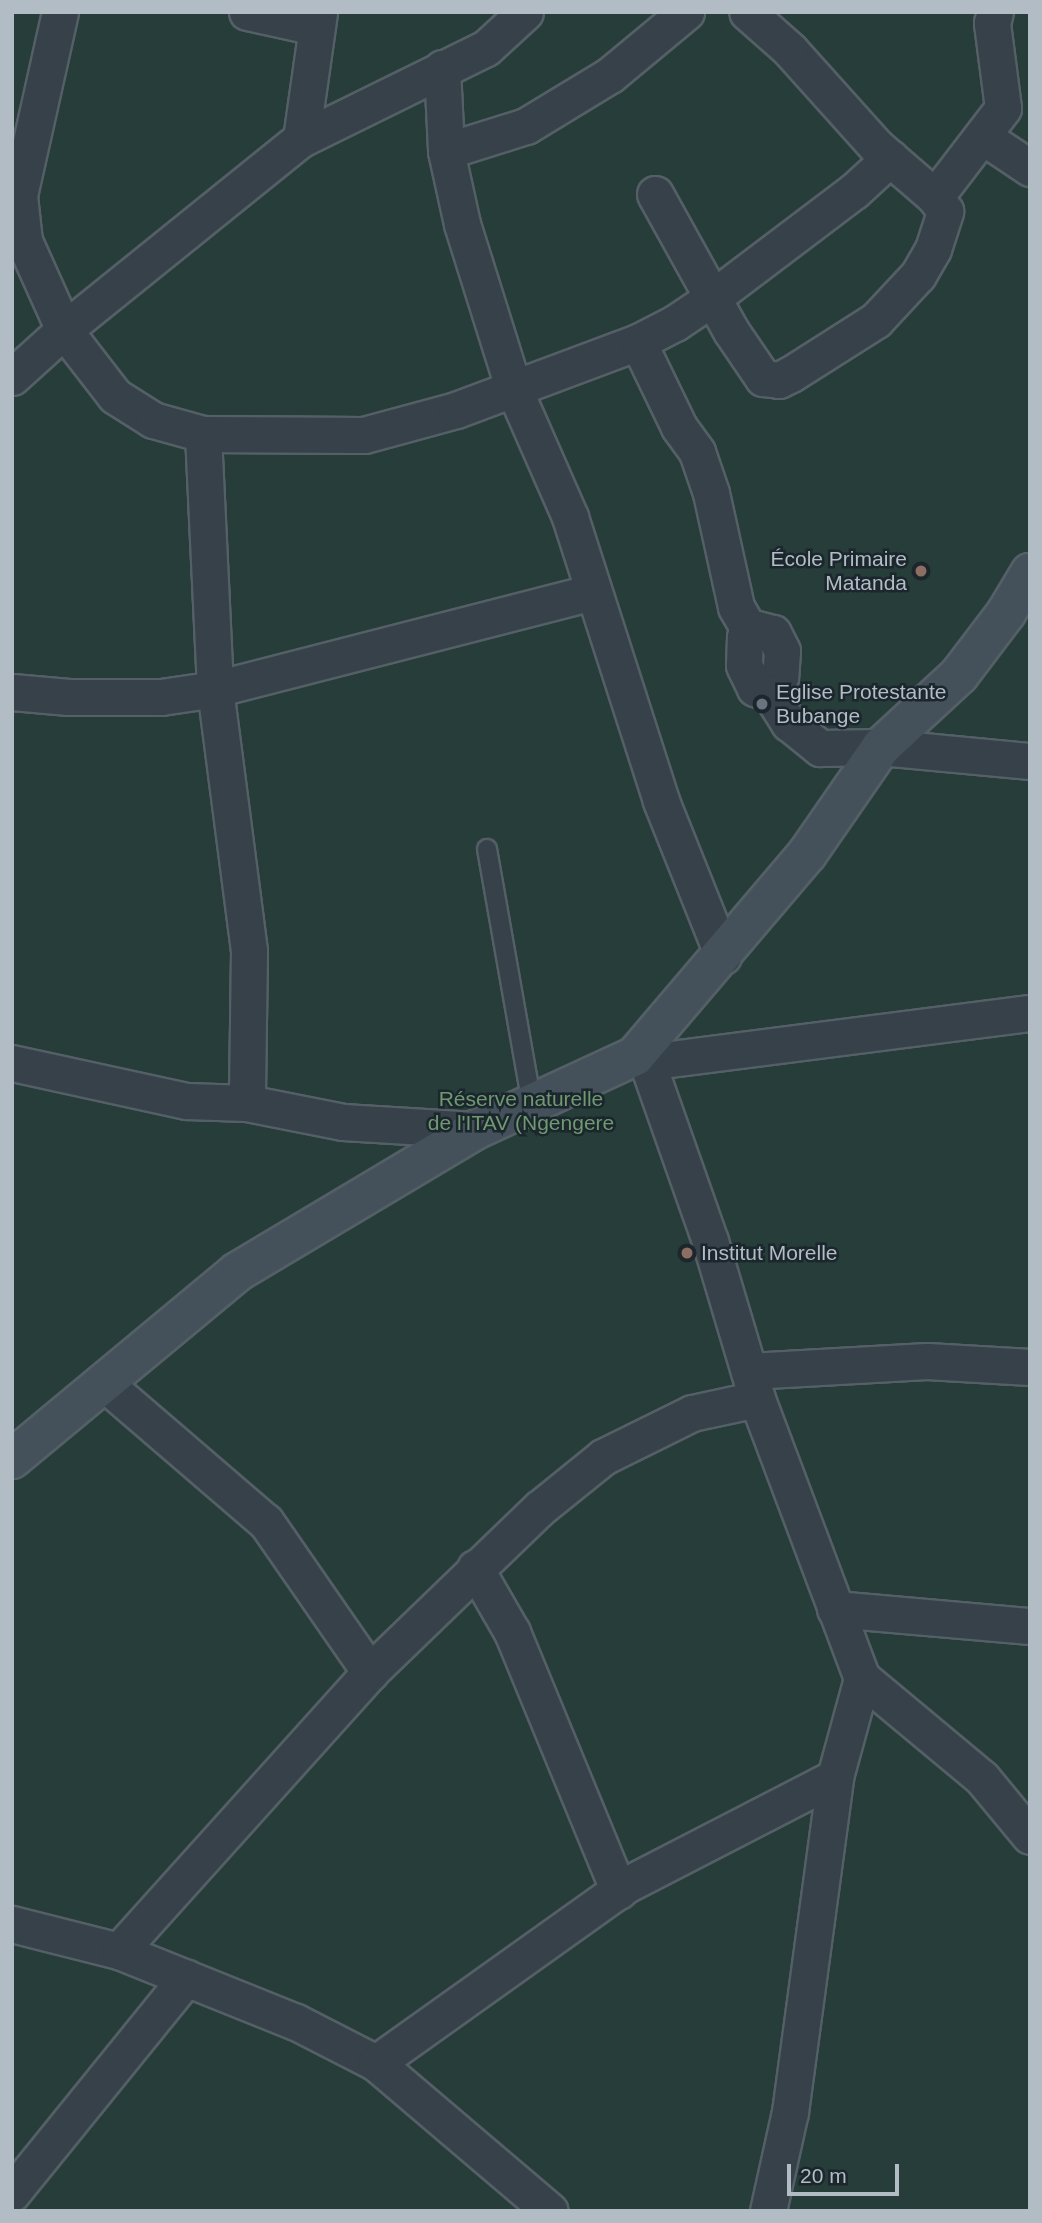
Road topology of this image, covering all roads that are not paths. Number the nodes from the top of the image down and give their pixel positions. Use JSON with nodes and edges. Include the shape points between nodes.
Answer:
{"nodes":[{"id":1,"x":60,"y":12,"type":"edge"},
{"id":2,"x":247,"y":12,"type":"edge"},
{"id":3,"x":525,"y":12,"type":"edge"},
{"id":4,"x":686,"y":12,"type":"edge"},
{"id":5,"x":747,"y":12,"type":"edge"},
{"id":6,"x":995,"y":12,"type":"edge"},
{"id":7,"x":317,"y":20,"type":"edge"},
{"id":8,"x":442,"y":68,"type":"junction"},
{"id":9,"x":985,"y":138,"type":"junction"},
{"id":10,"x":301,"y":139,"type":"junction"},
{"id":11,"x":446,"y":151,"type":"junction"},
{"id":12,"x":890,"y":158,"type":"junction"},
{"id":13,"x":1030,"y":168,"type":"edge"},
{"id":14,"x":655,"y":194,"type":"dead end"},
{"id":15,"x":16,"y":195,"type":"edge"},
{"id":16,"x":935,"y":197,"type":"junction"},
{"id":17,"x":715,"y":296,"type":"junction"},
{"id":18,"x":64,"y":330,"type":"junction"},
{"id":19,"x":638,"y":342,"type":"junction"},
{"id":20,"x":12,"y":377,"type":"edge"},
{"id":21,"x":513,"y":387,"type":"junction"},
{"id":22,"x":202,"y":434,"type":"junction"},
{"id":23,"x":1030,"y":573,"type":"edge"},
{"id":24,"x":593,"y":592,"type":"junction"},
{"id":25,"x":215,"y":689,"type":"junction"},
{"id":26,"x":12,"y":692,"type":"edge"},
{"id":27,"x":881,"y":747,"type":"junction"},
{"id":28,"x":1030,"y":761,"type":"edge"},
{"id":29,"x":487,"y":849,"type":"dead end"},
{"id":30,"x":723,"y":956,"type":"junction"},
{"id":31,"x":1030,"y":1013,"type":"edge"},
{"id":32,"x":641,"y":1059,"type":"junction"},
{"id":33,"x":12,"y":1063,"type":"edge"},
{"id":34,"x":247,"y":1103,"type":"junction"},
{"id":35,"x":532,"y":1103,"type":"junction"},
{"id":36,"x":475,"y":1130,"type":"junction"},
{"id":37,"x":1030,"y":1367,"type":"edge"},
{"id":38,"x":103,"y":1382,"type":"junction"},
{"id":39,"x":753,"y":1385,"type":"junction"},
{"id":40,"x":12,"y":1459,"type":"edge"},
{"id":41,"x":475,"y":1568,"type":"junction"},
{"id":42,"x":835,"y":1609,"type":"junction"},
{"id":43,"x":1030,"y":1626,"type":"edge"},
{"id":44,"x":370,"y":1672,"type":"junction"},
{"id":45,"x":862,"y":1678,"type":"junction"},
{"id":46,"x":835,"y":1777,"type":"junction"},
{"id":47,"x":1030,"y":1836,"type":"edge"},
{"id":48,"x":618,"y":1891,"type":"junction"},
{"id":49,"x":12,"y":1924,"type":"edge"},
{"id":50,"x":119,"y":1951,"type":"junction"},
{"id":51,"x":186,"y":1978,"type":"junction"},
{"id":52,"x":376,"y":2063,"type":"junction"},
{"id":53,"x":12,"y":2193,"type":"edge"},
{"id":54,"x":550,"y":2211,"type":"edge"},
{"id":55,"x":768,"y":2211,"type":"edge"}],
"edges":[{"from":1,"to":15,"type":"street"},
{"from":2,"to":7,"type":"street"},
{"from":3,"to":8,"type":"street","via":[[486,48]]},
{"from":4,"to":11,"type":"street","via":[[610,75],[526,126]]},
{"from":5,"to":12,"type":"street","via":[[790,50]]},
{"from":6,"to":9,"type":"street","via":[[992,23],[1003,108]]},
{"from":7,"to":10,"type":"street"},
{"from":8,"to":10,"type":"street"},
{"from":8,"to":11,"type":"street"},
{"from":9,"to":13,"type":"street"},
{"from":9,"to":16,"type":"street"},
{"from":10,"to":18,"type":"street"},
{"from":11,"to":21,"type":"street","via":[[462,224]]},
{"from":12,"to":16,"type":"street"},
{"from":12,"to":17,"type":"street","via":[[854,191]]},
{"from":14,"to":17,"type":"street"},
{"from":15,"to":18,"type":"street","via":[[24,241]]},
{"from":16,"to":17,"type":"street","via":[[945,211],[945,224],[918,275],[876,320],[779,380],[763,378],[731,331]]},
{"from":17,"to":19,"type":"street"},
{"from":18,"to":20,"type":"street"},
{"from":18,"to":22,"type":"street","via":[[115,396],[153,420]]},
{"from":19,"to":21,"type":"street"},
{"from":19,"to":27,"type":"street","via":[[679,427],[697,452],[736,607],[750,631],[744,665],[755,688],[770,693],[789,723],[820,748]]},
{"from":21,"to":22,"type":"street","via":[[456,410],[363,435]]},
{"from":21,"to":24,"type":"street","via":[[570,517]]},
{"from":22,"to":25,"type":"street"},
{"from":23,"to":27,"type":"street","via":[[960,675]]},
{"from":24,"to":25,"type":"street"},
{"from":24,"to":30,"type":"street","via":[[661,802]]},
{"from":25,"to":26,"type":"street","via":[[161,697]]},
{"from":25,"to":34,"type":"street","via":[[249,951]]},
{"from":27,"to":28,"type":"street"},
{"from":27,"to":30,"type":"street","via":[[807,853]]},
{"from":29,"to":35,"type":"lane"},
{"from":30,"to":32,"type":"street"},
{"from":31,"to":32,"type":"street"},
{"from":32,"to":35,"type":"street"},
{"from":32,"to":39,"type":"street"},
{"from":33,"to":34,"type":"street","via":[[187,1101]]},
{"from":34,"to":36,"type":"street","via":[[343,1122]]},
{"from":35,"to":36,"type":"street"},
{"from":36,"to":38,"type":"street","via":[[237,1272]]},
{"from":37,"to":39,"type":"street","via":[[927,1361]]},
{"from":38,"to":40,"type":"street"},
{"from":38,"to":44,"type":"street","via":[[266,1522]]},
{"from":39,"to":41,"type":"street","via":[[603,1457]]},
{"from":39,"to":42,"type":"street"},
{"from":41,"to":44,"type":"street"},
{"from":41,"to":48,"type":"street","via":[[512,1632]]},
{"from":42,"to":43,"type":"street"},
{"from":42,"to":45,"type":"street"},
{"from":44,"to":50,"type":"street"},
{"from":45,"to":46,"type":"street"},
{"from":45,"to":47,"type":"street","via":[[982,1778]]},
{"from":46,"to":48,"type":"street"},
{"from":46,"to":55,"type":"street","via":[[790,2112]]},
{"from":48,"to":52,"type":"street"},
{"from":49,"to":50,"type":"street"},
{"from":50,"to":51,"type":"street"},
{"from":51,"to":52,"type":"street","via":[[296,2022]]},
{"from":51,"to":53,"type":"street"},
{"from":52,"to":54,"type":"street"}]}
